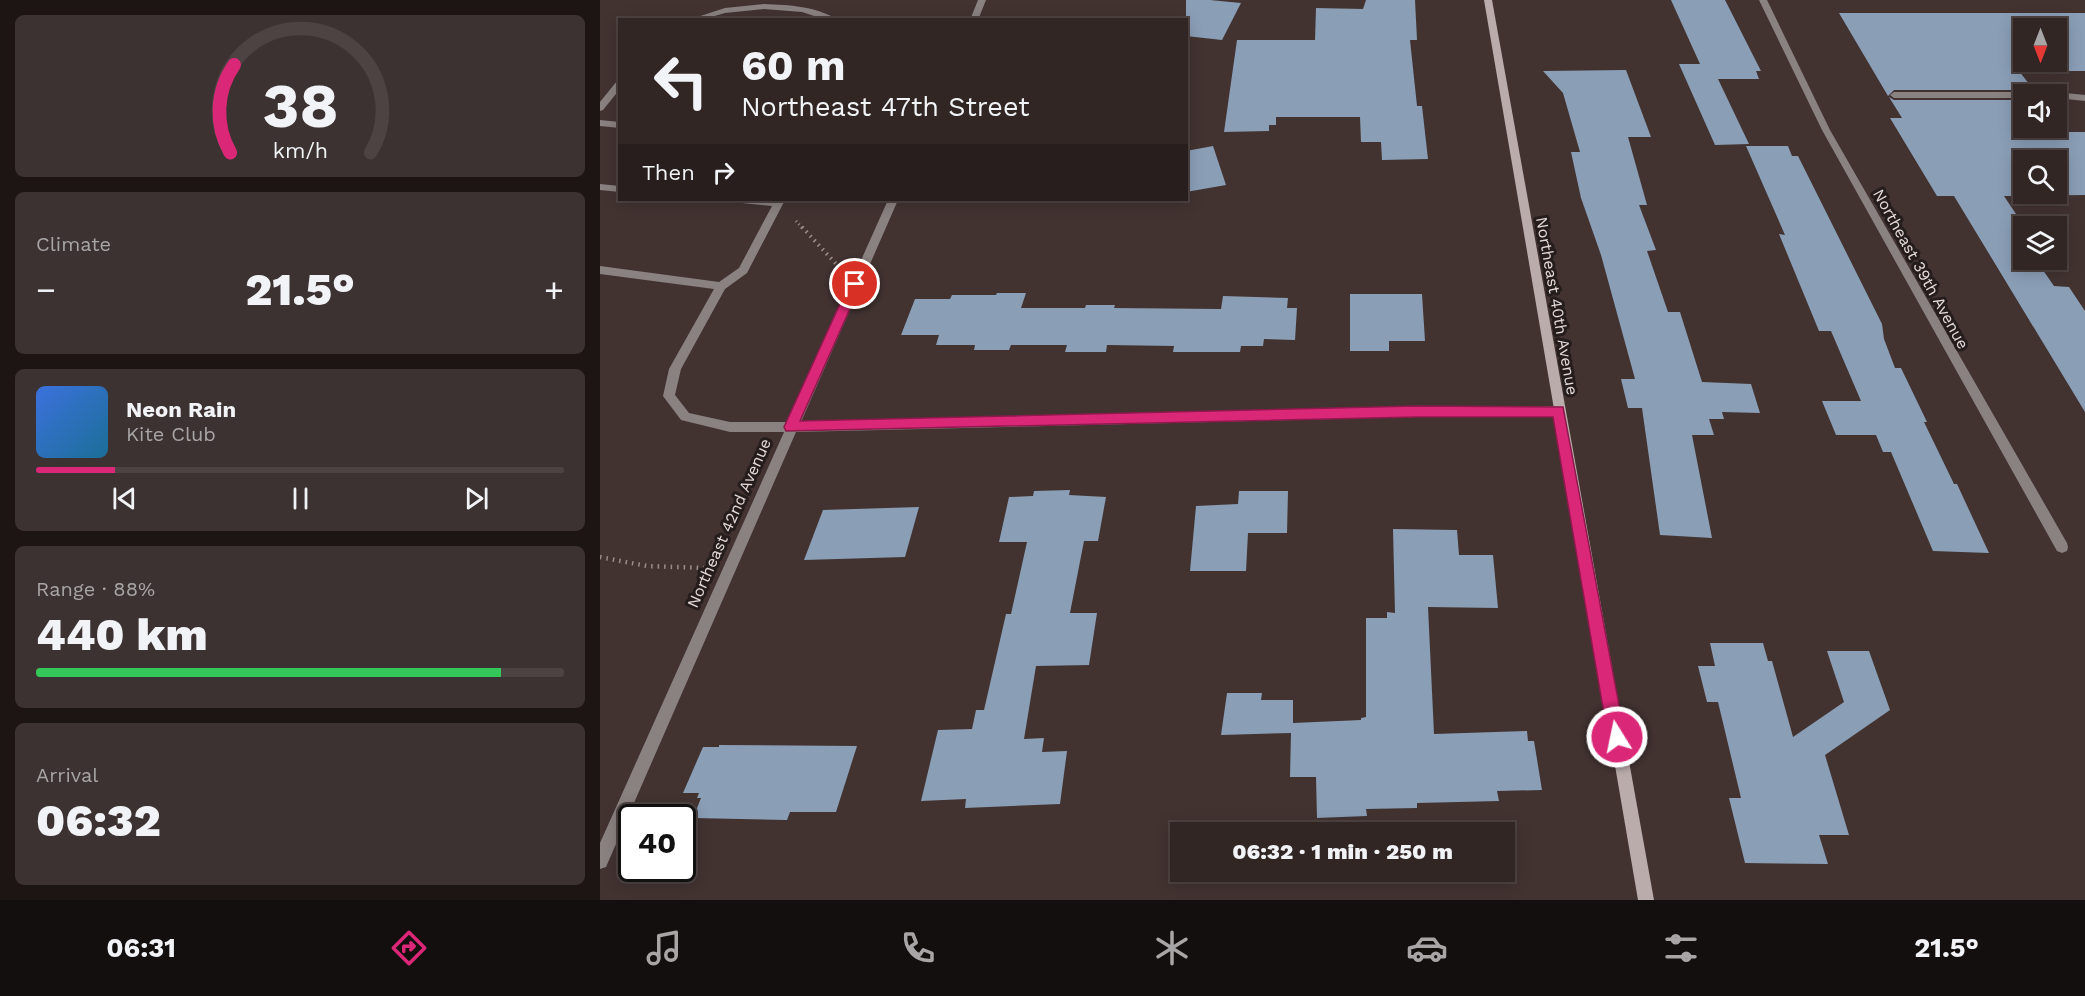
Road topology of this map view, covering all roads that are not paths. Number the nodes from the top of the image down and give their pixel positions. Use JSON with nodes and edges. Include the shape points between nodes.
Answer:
{"nodes":[{"id":1,"x":982,"y":0,"type":"edge"},
{"id":2,"x":1488,"y":0,"type":"edge"},
{"id":3,"x":1763,"y":0,"type":"edge"},
{"id":4,"x":697,"y":18,"type":"edge"},
{"id":5,"x":831,"y":18,"type":"edge"},
{"id":6,"x":975,"y":18,"type":"edge"},
{"id":7,"x":618,"y":86,"type":"edge"},
{"id":8,"x":1894,"y":95,"type":"dead end"},
{"id":9,"x":2013,"y":95,"type":"edge"},
{"id":10,"x":2067,"y":96,"type":"edge"},
{"id":11,"x":2085,"y":98,"type":"edge"},
{"id":12,"x":600,"y":108,"type":"edge"},
{"id":13,"x":600,"y":123,"type":"edge"},
{"id":14,"x":618,"y":125,"type":"edge"},
{"id":15,"x":600,"y":187,"type":"edge"},
{"id":16,"x":618,"y":189,"type":"edge"},
{"id":17,"x":780,"y":201,"type":"edge"},
{"id":18,"x":893,"y":201,"type":"edge"},
{"id":19,"x":600,"y":270,"type":"edge"},
{"id":20,"x":721,"y":286,"type":"junction"},
{"id":21,"x":1558,"y":411,"type":"junction"},
{"id":22,"x":791,"y":427,"type":"junction"},
{"id":23,"x":2061,"y":547,"type":"dead end"},
{"id":24,"x":600,"y":861,"type":"edge"},
{"id":25,"x":1646,"y":900,"type":"edge"}],
"edges":[{"from":1,"to":6,"type":"street"},
{"from":2,"to":21,"type":"street","name":"Northeast 40th Avenue"},
{"from":3,"to":23,"type":"street","name":"Northeast 39th Avenue","via":[[1826,130]]},
{"from":4,"to":5,"type":"street","via":[[713,11],[752,6],[821,12]]},
{"from":7,"to":12,"type":"street"},
{"from":8,"to":9,"type":"street"},
{"from":10,"to":11,"type":"street"},
{"from":13,"to":14,"type":"street"},
{"from":15,"to":16,"type":"street"},
{"from":17,"to":20,"type":"street","via":[[743,270]]},
{"from":18,"to":22,"type":"street","name":"Northeast 42nd Avenue"},
{"from":19,"to":20,"type":"street"},
{"from":20,"to":22,"type":"street","via":[[675,369],[669,396],[685,417],[730,427]]},
{"from":21,"to":22,"type":"street"},
{"from":21,"to":25,"type":"street","name":"Northeast 40th Avenue"},
{"from":22,"to":24,"type":"street","name":"Northeast 42nd Avenue"}]}
